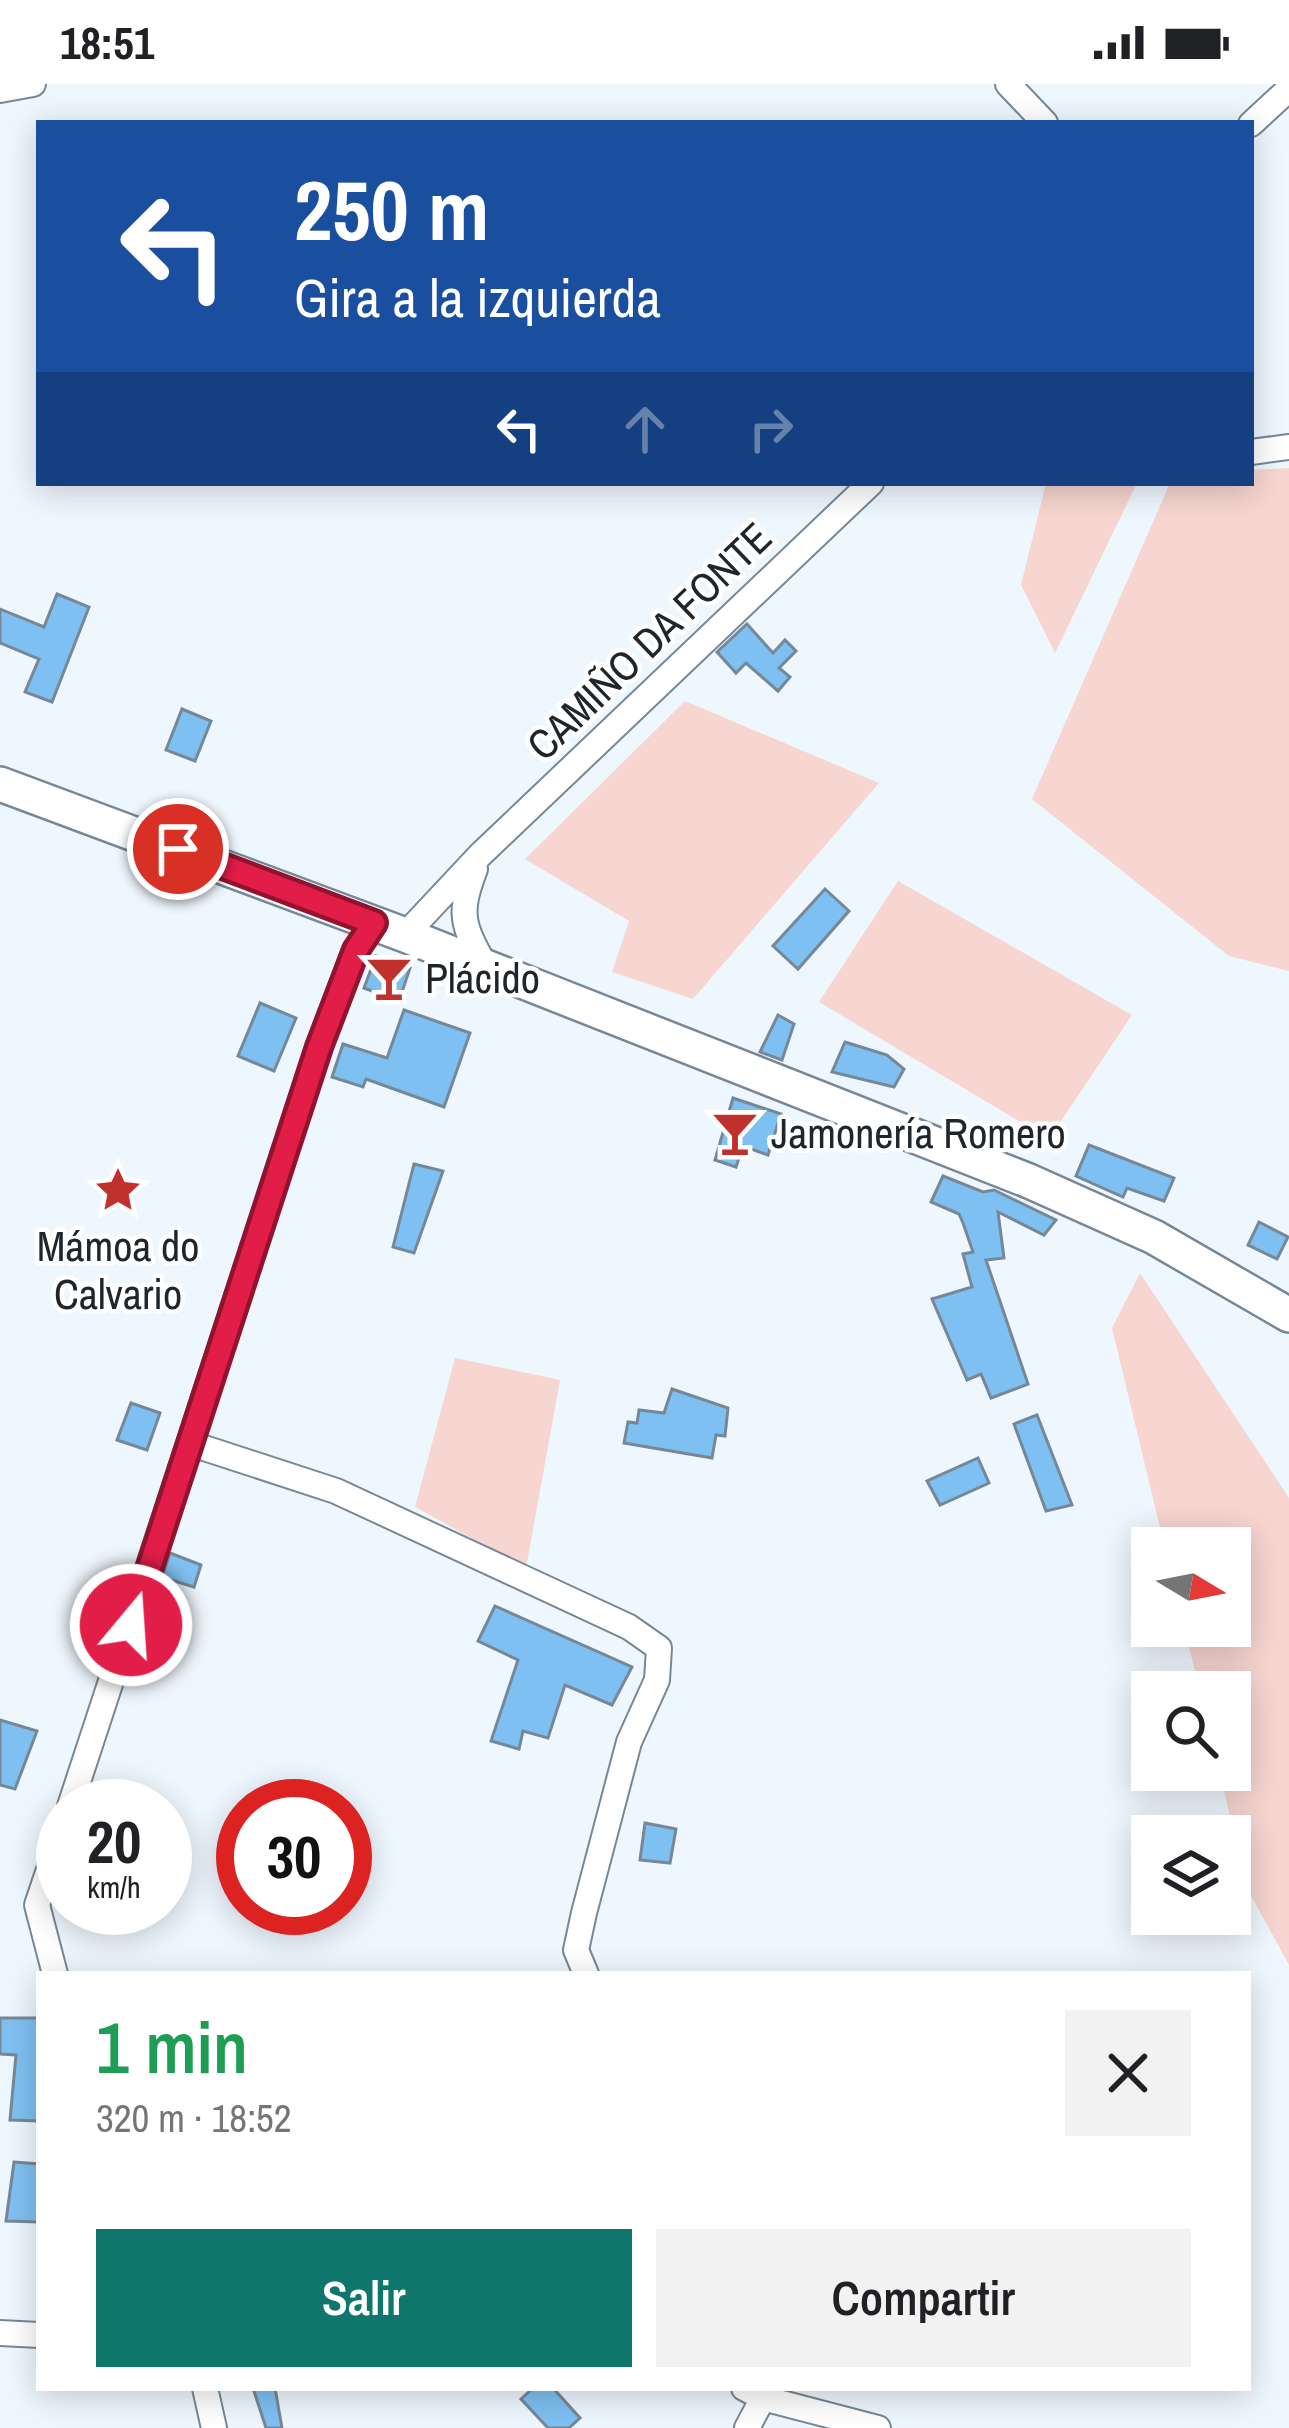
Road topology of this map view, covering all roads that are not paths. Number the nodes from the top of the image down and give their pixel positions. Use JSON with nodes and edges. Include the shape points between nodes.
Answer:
{"nodes":[{"id":1,"x":33,"y":84,"type":"edge"},
{"id":2,"x":1008,"y":84,"type":"edge"},
{"id":3,"x":1289,"y":89,"type":"edge"},
{"id":4,"x":0,"y":90,"type":"edge"},
{"id":5,"x":1042,"y":120,"type":"edge"},
{"id":6,"x":1254,"y":121,"type":"edge"},
{"id":7,"x":1289,"y":446,"type":"edge"},
{"id":8,"x":1254,"y":452,"type":"edge"},
{"id":9,"x":869,"y":486,"type":"edge"},
{"id":10,"x":0,"y":784,"type":"edge"},
{"id":11,"x":480,"y":855,"type":"junction"},
{"id":12,"x":464,"y":898,"type":"junction"},
{"id":13,"x":402,"y":934,"type":"junction"},
{"id":14,"x":485,"y":966,"type":"junction"},
{"id":15,"x":1289,"y":1315,"type":"edge"},
{"id":16,"x":192,"y":1444,"type":"junction"},
{"id":17,"x":79,"y":1779,"type":"edge"},
{"id":18,"x":45,"y":1935,"type":"edge"},
{"id":19,"x":55,"y":1971,"type":"edge"},
{"id":20,"x":585,"y":1971,"type":"edge"},
{"id":21,"x":0,"y":2333,"type":"edge"},
{"id":22,"x":36,"y":2336,"type":"edge"},
{"id":23,"x":206,"y":2391,"type":"edge"},
{"id":24,"x":753,"y":2393,"type":"edge"},
{"id":25,"x":214,"y":2428,"type":"edge"},
{"id":26,"x":747,"y":2428,"type":"edge"},
{"id":27,"x":878,"y":2428,"type":"edge"}],
"edges":[{"from":1,"to":4,"type":"street"},
{"from":2,"to":5,"type":"street"},
{"from":3,"to":6,"type":"street"},
{"from":7,"to":8,"type":"street"},
{"from":9,"to":11,"type":"street","name":"CAMIÑO DA FONTE"},
{"from":10,"to":13,"type":"main road"},
{"from":11,"to":12,"type":"street"},
{"from":11,"to":13,"type":"street","name":"CAMIÑO DA FONTE"},
{"from":12,"to":13,"type":"street","via":[[449,928]]},
{"from":12,"to":14,"type":"street","via":[[463,926]]},
{"from":13,"to":14,"type":"main road"},
{"from":13,"to":16,"type":"street","via":[[356,950]]},
{"from":14,"to":15,"type":"main road","via":[[1029,1181],[1154,1237]]},
{"from":16,"to":17,"type":"street"},
{"from":16,"to":20,"type":"street","via":[[336,1491],[659,1648],[657,1680],[629,1742],[584,1912],[576,1951]]},
{"from":18,"to":19,"type":"street"},
{"from":21,"to":22,"type":"street"},
{"from":23,"to":25,"type":"street"},
{"from":24,"to":26,"type":"street"},
{"from":24,"to":27,"type":"street"}]}
